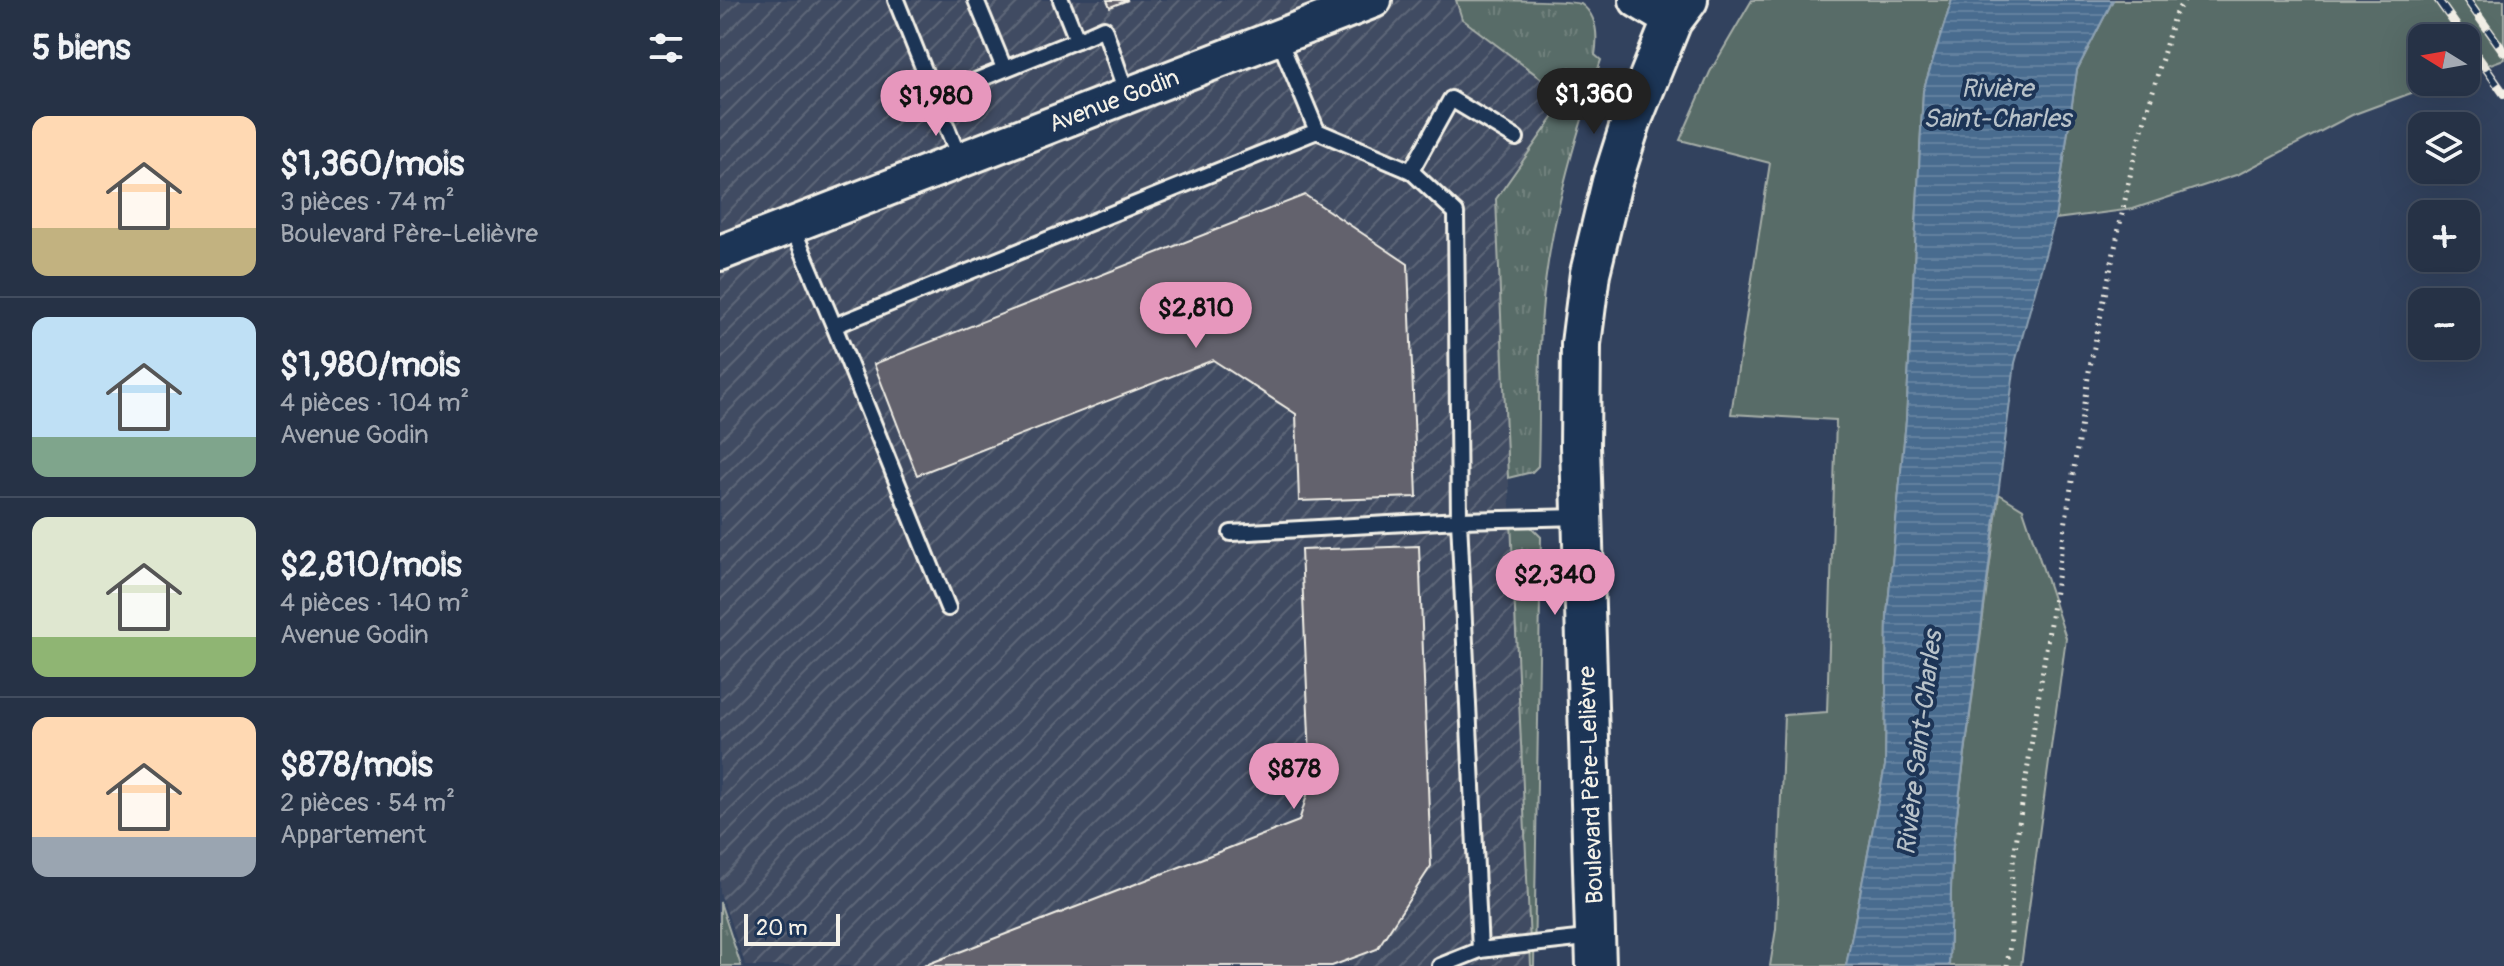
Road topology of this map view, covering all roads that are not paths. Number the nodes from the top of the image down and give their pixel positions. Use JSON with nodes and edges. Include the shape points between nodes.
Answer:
{"nodes":[{"id":1,"x":896,"y":0,"type":"edge"},
{"id":2,"x":976,"y":0,"type":"edge"},
{"id":3,"x":1061,"y":0,"type":"edge"},
{"id":4,"x":1374,"y":0,"type":"edge"},
{"id":5,"x":1637,"y":0,"type":"edge"},
{"id":6,"x":1680,"y":11,"type":"edge"},
{"id":7,"x":1278,"y":37,"type":"junction"},
{"id":8,"x":1077,"y":40,"type":"junction"},
{"id":9,"x":1004,"y":68,"type":"junction"},
{"id":10,"x":1127,"y":97,"type":"junction"},
{"id":11,"x":933,"y":98,"type":"junction"},
{"id":12,"x":1317,"y":131,"type":"junction"},
{"id":13,"x":1516,"y":138,"type":"dead end"},
{"id":14,"x":960,"y":160,"type":"junction"},
{"id":15,"x":1411,"y":171,"type":"junction"},
{"id":16,"x":792,"y":225,"type":"junction"},
{"id":17,"x":720,"y":253,"type":"edge"},
{"id":18,"x":834,"y":326,"type":"junction"},
{"id":19,"x":1583,"y":517,"type":"junction"},
{"id":20,"x":1459,"y":520,"type":"junction"},
{"id":21,"x":1231,"y":533,"type":"dead end"},
{"id":22,"x":948,"y":608,"type":"dead end"},
{"id":23,"x":1480,"y":950,"type":"junction"},
{"id":24,"x":1595,"y":951,"type":"edge"},
{"id":25,"x":1440,"y":966,"type":"edge"}],
"edges":[{"from":1,"to":11,"type":"lane"},
{"from":2,"to":9,"type":"lane"},
{"from":3,"to":8,"type":"lane"},
{"from":4,"to":7,"type":"street","name":"Avenue Godin"},
{"from":5,"to":6,"type":"street"},
{"from":6,"to":19,"type":"main road","name":"Boulevard Père-Lelièvre","via":[[1631,122],[1590,273],[1580,369]]},
{"from":7,"to":10,"type":"street","name":"Avenue Godin"},
{"from":7,"to":12,"type":"lane"},
{"from":8,"to":9,"type":"lane"},
{"from":8,"to":10,"type":"lane","via":[[1104,28]]},
{"from":9,"to":11,"type":"lane"},
{"from":10,"to":14,"type":"street","name":"Avenue Godin"},
{"from":11,"to":14,"type":"lane"},
{"from":12,"to":15,"type":"lane"},
{"from":12,"to":18,"type":"lane"},
{"from":13,"to":15,"type":"lane","via":[[1451,99]]},
{"from":14,"to":16,"type":"street","name":"Avenue Godin"},
{"from":15,"to":20,"type":"lane","via":[[1456,213]]},
{"from":16,"to":17,"type":"street","name":"Avenue Godin"},
{"from":16,"to":18,"type":"lane"},
{"from":18,"to":22,"type":"lane"},
{"from":19,"to":20,"type":"lane"},
{"from":19,"to":24,"type":"main road","name":"Boulevard Père-Lelièvre"},
{"from":20,"to":21,"type":"lane"},
{"from":20,"to":23,"type":"lane"},
{"from":23,"to":24,"type":"lane"},
{"from":23,"to":25,"type":"lane"}]}
